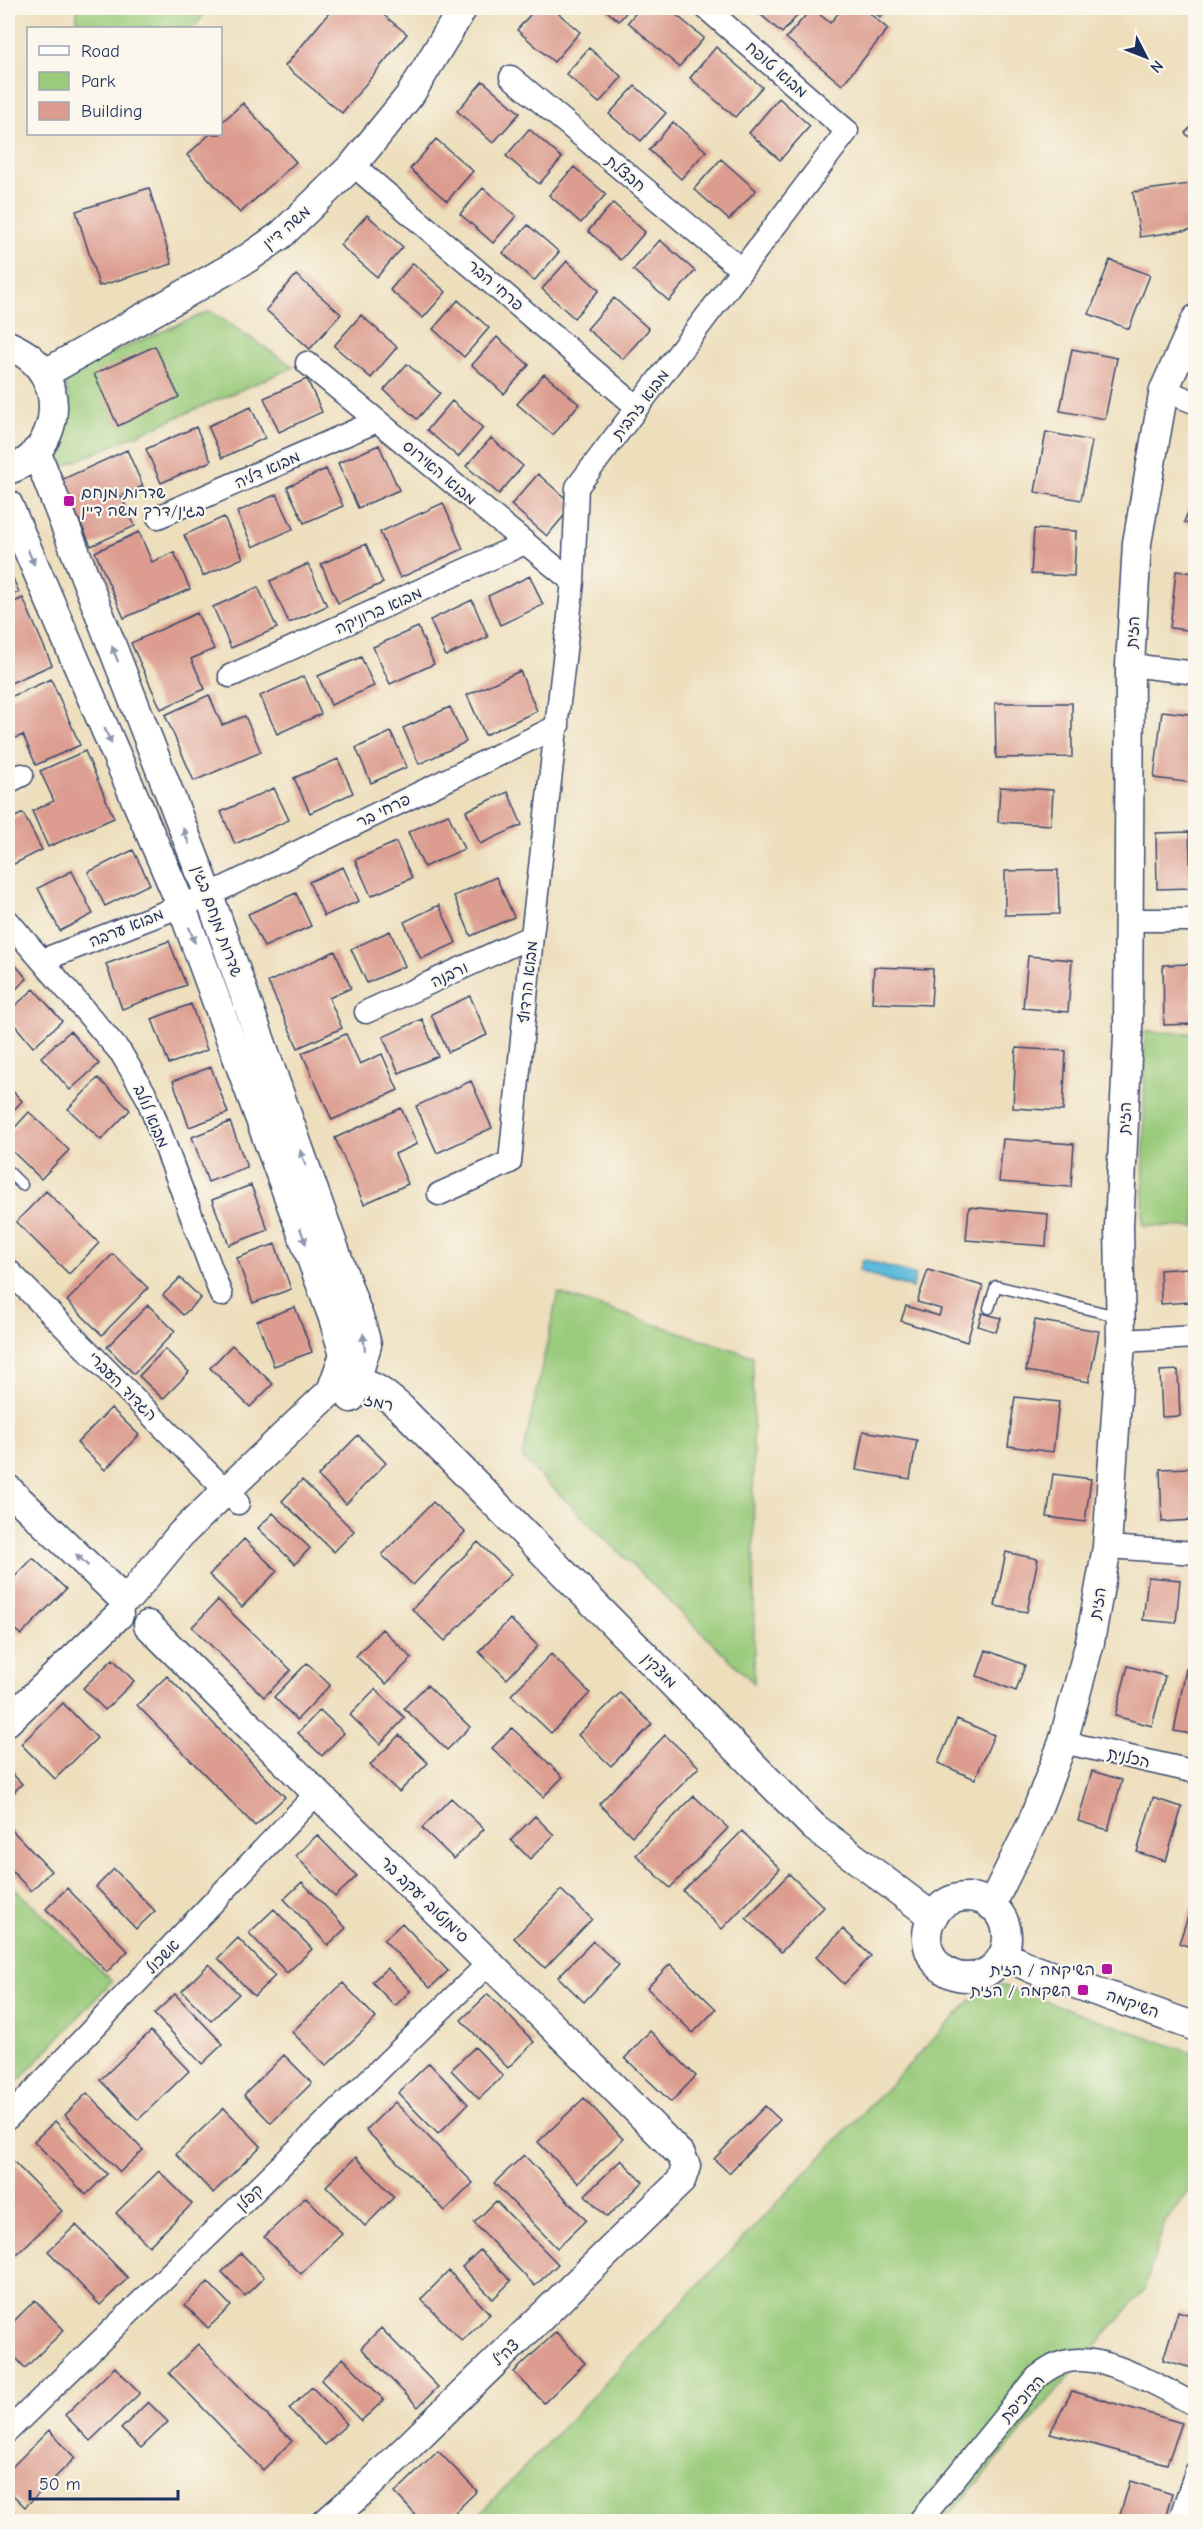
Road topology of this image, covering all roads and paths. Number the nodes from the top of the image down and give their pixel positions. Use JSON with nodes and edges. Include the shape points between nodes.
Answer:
{"nodes":[{"id":1,"x":463,"y":8,"type":"edge"},
{"id":2,"x":706,"y":8,"type":"edge"},
{"id":3,"x":511,"y":77,"type":"dead end"},
{"id":4,"x":848,"y":131,"type":"joint"},
{"id":5,"x":353,"y":165,"type":"junction"},
{"id":6,"x":742,"y":270,"type":"junction"},
{"id":7,"x":1196,"y":320,"type":"edge"},
{"id":8,"x":8,"y":345,"type":"edge"},
{"id":9,"x":307,"y":363,"type":"dead end"},
{"id":10,"x":44,"y":374,"type":"junction"},
{"id":11,"x":1164,"y":390,"type":"junction"},
{"id":12,"x":1196,"y":403,"type":"edge"},
{"id":13,"x":637,"y":408,"type":"junction"},
{"id":14,"x":377,"y":421,"type":"junction"},
{"id":15,"x":36,"y":451,"type":"junction"},
{"id":16,"x":8,"y":470,"type":"edge"},
{"id":17,"x":8,"y":504,"type":"edge"},
{"id":18,"x":158,"y":517,"type":"dead end"},
{"id":19,"x":525,"y":543,"type":"junction"},
{"id":20,"x":573,"y":582,"type":"junction"},
{"id":21,"x":1130,"y":665,"type":"junction"},
{"id":22,"x":1196,"y":673,"type":"edge"},
{"id":23,"x":230,"y":676,"type":"dead end"},
{"id":24,"x":558,"y":726,"type":"junction"},
{"id":25,"x":209,"y":895,"type":"junction"},
{"id":26,"x":181,"y":905,"type":"junction"},
{"id":27,"x":1127,"y":920,"type":"junction"},
{"id":28,"x":1196,"y":920,"type":"edge"},
{"id":29,"x":8,"y":921,"type":"edge"},
{"id":30,"x":532,"y":936,"type":"junction"},
{"id":31,"x":43,"y":960,"type":"junction"},
{"id":32,"x":366,"y":1012,"type":"dead end"},
{"id":33,"x":8,"y":1171,"type":"edge"},
{"id":34,"x":22,"y":1185,"type":"dead end"},
{"id":35,"x":439,"y":1194,"type":"dead end"},
{"id":36,"x":8,"y":1270,"type":"edge"},
{"id":37,"x":221,"y":1295,"type":"dead end"},
{"id":38,"x":989,"y":1308,"type":"dead end"},
{"id":39,"x":1120,"y":1329,"type":"junction"},
{"id":40,"x":1196,"y":1337,"type":"edge"},
{"id":41,"x":346,"y":1390,"type":"junction"},
{"id":42,"x":401,"y":1408,"type":"joint"},
{"id":43,"x":8,"y":1489,"type":"edge"},
{"id":44,"x":232,"y":1497,"type":"junction"},
{"id":45,"x":1107,"y":1547,"type":"junction"},
{"id":46,"x":1196,"y":1553,"type":"edge"},
{"id":47,"x":134,"y":1608,"type":"junction"},
{"id":48,"x":8,"y":1721,"type":"edge"},
{"id":49,"x":1063,"y":1742,"type":"junction"},
{"id":50,"x":1196,"y":1772,"type":"edge"},
{"id":51,"x":316,"y":1794,"type":"junction"},
{"id":52,"x":992,"y":1906,"type":"junction"},
{"id":53,"x":933,"y":1917,"type":"junction"},
{"id":54,"x":1003,"y":1955,"type":"junction"},
{"id":55,"x":490,"y":1962,"type":"junction"},
{"id":56,"x":1196,"y":2027,"type":"edge"},
{"id":57,"x":8,"y":2118,"type":"edge"},
{"id":58,"x":681,"y":2181,"type":"joint"},
{"id":59,"x":1196,"y":2406,"type":"edge"},
{"id":60,"x":8,"y":2431,"type":"edge"},
{"id":61,"x":1196,"y":2472,"type":"edge"},
{"id":62,"x":327,"y":2522,"type":"edge"},
{"id":63,"x":919,"y":2522,"type":"edge"},
{"id":64,"x":1179,"y":2522,"type":"edge"}],
"edges":[{"from":1,"to":5,"type":"street","name":"משה דיין","via":[[410,95]]},
{"from":2,"to":4,"type":"street","name":"מבוא טופח"},
{"from":3,"to":6,"type":"street","name":"חבצלת"},
{"from":4,"to":6,"type":"street","name":"מבוא זהבית"},
{"from":5,"to":10,"type":"street","name":"משה דיין","via":[[281,235],[248,258]]},
{"from":5,"to":13,"type":"street","name":"פרחי הבר"},
{"from":6,"to":13,"type":"street","name":"מבוא זהבית"},
{"from":7,"to":11,"type":"street","name":"הזית"},
{"from":8,"to":10,"type":"street","via":[[22,351]]},
{"from":9,"to":14,"type":"street","name":"מבוא האירוס"},
{"from":10,"to":15,"type":"street","via":[[52,395],[53,413],[49,431]]},
{"from":11,"to":12,"type":"street"},
{"from":11,"to":21,"type":"street","name":"הזית","via":[[1137,543]]},
{"from":13,"to":20,"type":"street","name":"מבוא זהבית","via":[[577,487]]},
{"from":14,"to":18,"type":"street","name":"מבוא דליה"},
{"from":14,"to":19,"type":"street","name":"מבוא האירוס"},
{"from":15,"to":16,"type":"street"},
{"from":25,"to":15,"type":"street","name":"שדרות מנחם בגין","one_way":true},
{"from":17,"to":26,"type":"street","name":"שדרות מנחם בגין","one_way":true},
{"from":19,"to":20,"type":"street","name":"מבוא האירוס"},
{"from":19,"to":23,"type":"street","name":"מבוא ברוניקה"},
{"from":20,"to":24,"type":"street","name":"מבוא זהבית"},
{"from":21,"to":22,"type":"street"},
{"from":21,"to":27,"type":"street","name":"הזית"},
{"from":24,"to":25,"type":"street","name":"פרחי בר"},
{"from":24,"to":30,"type":"street","name":"מבוא הרדוף"},
{"from":25,"to":26,"type":"street","name":"מבוא ערבה"},
{"from":41,"to":25,"type":"street","name":"שדרות מנחם בגין","one_way":true,"via":[[367,1346],[362,1326]]},
{"from":26,"to":31,"type":"street","name":"מבוא ערבה"},
{"from":26,"to":41,"type":"street","name":"שדרות מנחם בגין","one_way":true,"via":[[341,1342]]},
{"from":27,"to":28,"type":"street"},
{"from":27,"to":39,"type":"street","name":"הזית"},
{"from":29,"to":31,"type":"street","name":"מבוא לולב"},
{"from":30,"to":32,"type":"street","name":"ורבנה"},
{"from":30,"to":35,"type":"street","name":"מבוא הרדוף","via":[[510,1162]]},
{"from":31,"to":37,"type":"street","name":"מבוא לולב","via":[[121,1053],[147,1097]]},
{"from":33,"to":34,"type":"lane"},
{"from":36,"to":44,"type":"street","name":"הגדוד העברי"},
{"from":38,"to":39,"type":"lane","via":[[996,1287]]},
{"from":39,"to":40,"type":"street"},
{"from":39,"to":45,"type":"street","name":"הזית"},
{"from":41,"to":42,"type":"street","name":"רמז"},
{"from":41,"to":44,"type":"street","name":"רמז","via":[[340,1404]]},
{"from":42,"to":53,"type":"street","name":"מוצקין","via":[[814,1827]]},
{"from":47,"to":43,"type":"street","name":"סימנטוב יעקב בר","one_way":true},
{"from":44,"to":47,"type":"street","name":"רמז","via":[[161,1587]]},
{"from":45,"to":46,"type":"street"},
{"from":45,"to":49,"type":"street","name":"הזית","via":[[1090,1642]]},
{"from":47,"to":48,"type":"street","name":"רמז"},
{"from":47,"to":51,"type":"street","name":"סימנטוב יעקב בר"},
{"from":49,"to":50,"type":"street","name":"הכלנית"},
{"from":49,"to":52,"type":"street","name":"הזית","via":[[1032,1823]]},
{"from":51,"to":55,"type":"street","name":"סימנטוב יעקב בר"},
{"from":51,"to":57,"type":"street","name":"אשכול"},
{"from":52,"to":53,"type":"street","via":[[975,1898],[959,1898],[942,1906]]},
{"from":52,"to":54,"type":"street","via":[[1003,1920],[1007,1934]]},
{"from":53,"to":54,"type":"street","via":[[927,1943],[938,1965],[949,1973],[958,1977],[980,1975]]},
{"from":54,"to":56,"type":"street","name":"השיקמה"},
{"from":55,"to":58,"type":"street","name":"סימנטוב יעקב בר","via":[[681,2155],[686,2166]]},
{"from":55,"to":60,"type":"street","name":"קפלן"},
{"from":58,"to":62,"type":"street","name":"צה\"ל"},
{"from":59,"to":63,"type":"street","name":"הדוכיפת","via":[[1121,2369],[1088,2360],[1061,2363],[1037,2377]]},
{"from":61,"to":64,"type":"street"}]}
